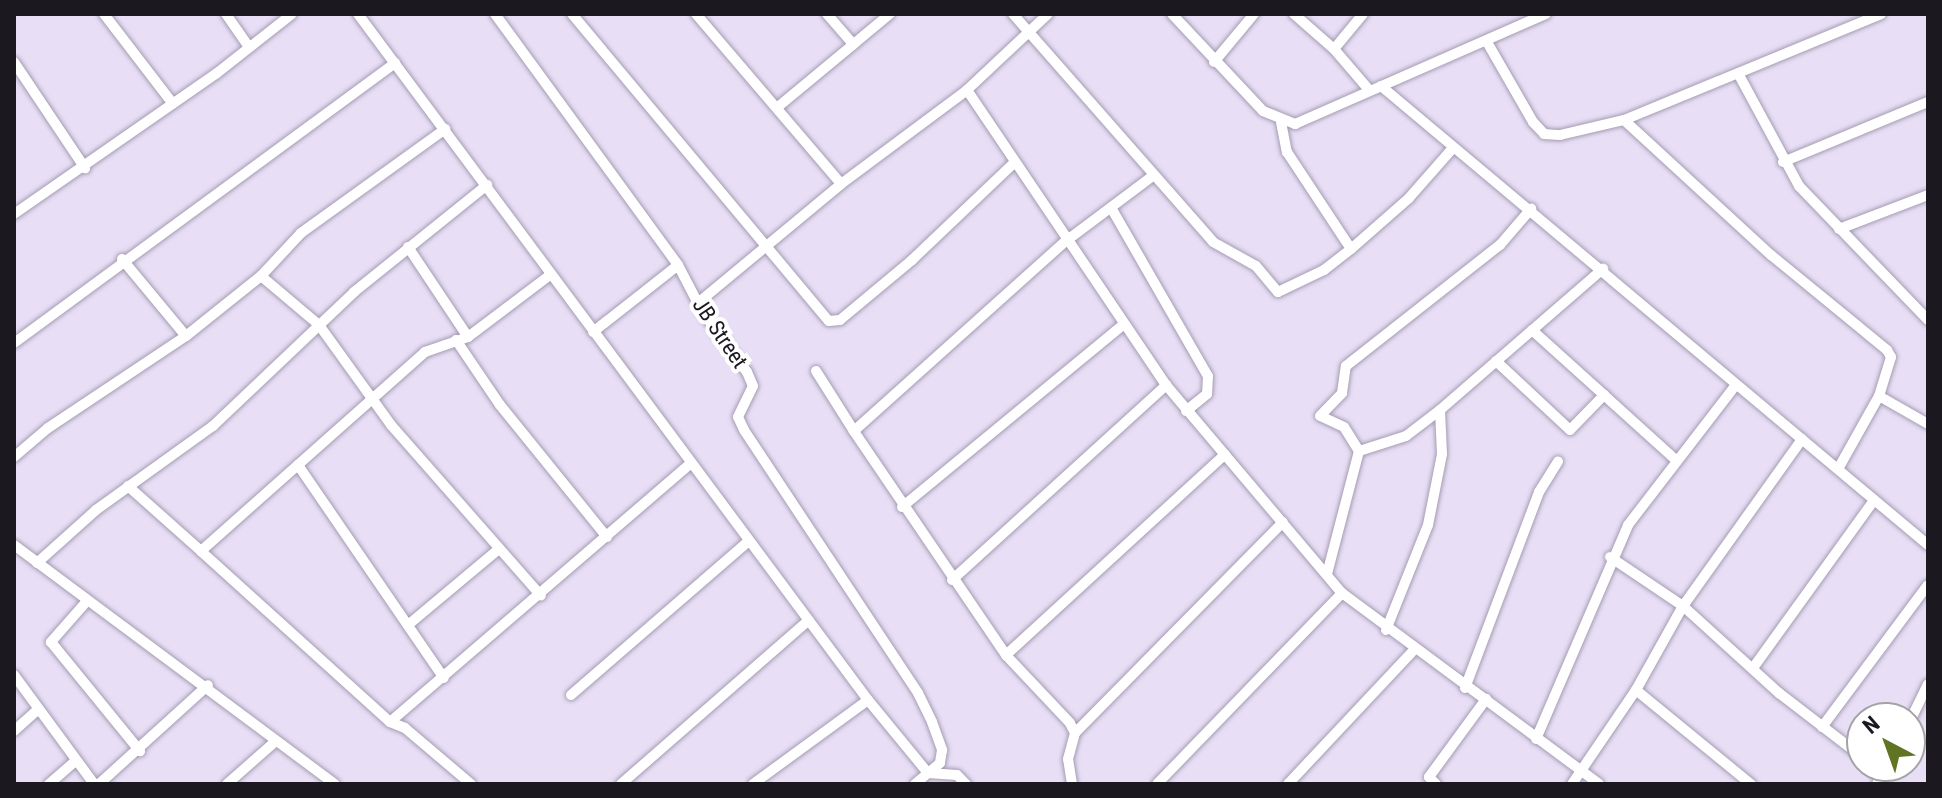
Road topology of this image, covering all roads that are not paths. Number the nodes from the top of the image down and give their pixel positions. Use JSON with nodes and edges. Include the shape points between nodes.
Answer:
{"nodes":[{"id":1,"x":104,"y":14,"type":"edge"},
{"id":2,"x":226,"y":14,"type":"edge"},
{"id":3,"x":292,"y":14,"type":"edge"},
{"id":4,"x":358,"y":14,"type":"edge"},
{"id":5,"x":495,"y":14,"type":"edge"},
{"id":6,"x":572,"y":14,"type":"edge"},
{"id":7,"x":696,"y":14,"type":"edge"},
{"id":8,"x":827,"y":14,"type":"edge"},
{"id":9,"x":890,"y":14,"type":"edge"},
{"id":10,"x":1013,"y":14,"type":"edge"},
{"id":11,"x":1048,"y":14,"type":"edge"},
{"id":12,"x":1172,"y":14,"type":"edge"},
{"id":13,"x":1254,"y":14,"type":"edge"},
{"id":14,"x":1294,"y":14,"type":"edge"},
{"id":15,"x":1363,"y":14,"type":"edge"},
{"id":16,"x":1546,"y":14,"type":"edge"},
{"id":17,"x":1881,"y":14,"type":"edge"},
{"id":18,"x":1029,"y":33,"type":"junction"},
{"id":19,"x":1487,"y":42,"type":"junction"},
{"id":20,"x":853,"y":44,"type":"junction"},
{"id":21,"x":249,"y":47,"type":"junction"},
{"id":22,"x":1334,"y":49,"type":"junction"},
{"id":23,"x":14,"y":62,"type":"edge"},
{"id":24,"x":1214,"y":62,"type":"junction"},
{"id":25,"x":395,"y":63,"type":"junction"},
{"id":26,"x":1739,"y":75,"type":"junction"},
{"id":27,"x":1381,"y":86,"type":"junction"},
{"id":28,"x":967,"y":90,"type":"junction"},
{"id":29,"x":1370,"y":91,"type":"junction"},
{"id":30,"x":1928,"y":102,"type":"edge"},
{"id":31,"x":173,"y":104,"type":"junction"},
{"id":32,"x":779,"y":106,"type":"junction"},
{"id":33,"x":1624,"y":120,"type":"junction"},
{"id":34,"x":1281,"y":122,"type":"junction"},
{"id":35,"x":445,"y":129,"type":"junction"},
{"id":36,"x":1452,"y":149,"type":"junction"},
{"id":37,"x":1783,"y":162,"type":"junction"},
{"id":38,"x":1014,"y":163,"type":"junction"},
{"id":39,"x":85,"y":168,"type":"junction"},
{"id":40,"x":1154,"y":175,"type":"junction"},
{"id":41,"x":841,"y":184,"type":"junction"},
{"id":42,"x":487,"y":185,"type":"junction"},
{"id":43,"x":1928,"y":195,"type":"edge"},
{"id":44,"x":1531,"y":209,"type":"junction"},
{"id":45,"x":1113,"y":211,"type":"junction"},
{"id":46,"x":14,"y":214,"type":"edge"},
{"id":47,"x":1839,"y":229,"type":"junction"},
{"id":48,"x":1066,"y":241,"type":"junction"},
{"id":49,"x":765,"y":244,"type":"junction"},
{"id":50,"x":408,"y":247,"type":"junction"},
{"id":51,"x":1351,"y":249,"type":"junction"},
{"id":52,"x":122,"y":259,"type":"junction"},
{"id":53,"x":678,"y":265,"type":"junction"},
{"id":54,"x":1603,"y":269,"type":"junction"},
{"id":55,"x":550,"y":275,"type":"junction"},
{"id":56,"x":261,"y":276,"type":"junction"},
{"id":57,"x":699,"y":302,"type":"junction"},
{"id":58,"x":1928,"y":320,"type":"edge"},
{"id":59,"x":319,"y":325,"type":"junction"},
{"id":60,"x":1123,"y":325,"type":"junction"},
{"id":61,"x":1532,"y":330,"type":"junction"},
{"id":62,"x":593,"y":332,"type":"junction"},
{"id":63,"x":186,"y":336,"type":"junction"},
{"id":64,"x":468,"y":337,"type":"junction"},
{"id":65,"x":456,"y":340,"type":"junction"},
{"id":66,"x":14,"y":343,"type":"edge"},
{"id":67,"x":1496,"y":361,"type":"junction"},
{"id":68,"x":816,"y":371,"type":"dead end"},
{"id":69,"x":1166,"y":385,"type":"junction"},
{"id":70,"x":1736,"y":385,"type":"junction"},
{"id":71,"x":1604,"y":395,"type":"junction"},
{"id":72,"x":1879,"y":396,"type":"junction"},
{"id":73,"x":375,"y":399,"type":"junction"},
{"id":74,"x":1440,"y":410,"type":"junction"},
{"id":75,"x":1186,"y":411,"type":"junction"},
{"id":76,"x":1928,"y":424,"type":"edge"},
{"id":77,"x":854,"y":431,"type":"junction"},
{"id":78,"x":1802,"y":439,"type":"junction"},
{"id":79,"x":1359,"y":451,"type":"junction"},
{"id":80,"x":1225,"y":454,"type":"junction"},
{"id":81,"x":14,"y":457,"type":"edge"},
{"id":82,"x":1675,"y":459,"type":"junction"},
{"id":83,"x":1558,"y":461,"type":"dead end"},
{"id":84,"x":691,"y":463,"type":"junction"},
{"id":85,"x":298,"y":465,"type":"junction"},
{"id":86,"x":1838,"y":469,"type":"junction"},
{"id":87,"x":128,"y":486,"type":"junction"},
{"id":88,"x":1874,"y":500,"type":"junction"},
{"id":89,"x":902,"y":507,"type":"junction"},
{"id":90,"x":1283,"y":522,"type":"junction"},
{"id":91,"x":607,"y":537,"type":"junction"},
{"id":92,"x":749,"y":541,"type":"junction"},
{"id":93,"x":14,"y":545,"type":"edge"},
{"id":94,"x":1928,"y":545,"type":"edge"},
{"id":95,"x":499,"y":549,"type":"junction"},
{"id":96,"x":201,"y":551,"type":"junction"},
{"id":97,"x":1610,"y":557,"type":"junction"},
{"id":98,"x":37,"y":563,"type":"junction"},
{"id":99,"x":1327,"y":574,"type":"junction"},
{"id":100,"x":952,"y":580,"type":"junction"},
{"id":101,"x":1928,"y":585,"type":"edge"},
{"id":102,"x":1342,"y":593,"type":"junction"},
{"id":103,"x":541,"y":596,"type":"junction"},
{"id":104,"x":87,"y":601,"type":"junction"},
{"id":105,"x":1683,"y":606,"type":"junction"},
{"id":106,"x":809,"y":620,"type":"junction"},
{"id":107,"x":408,"y":625,"type":"junction"},
{"id":108,"x":1386,"y":630,"type":"junction"},
{"id":109,"x":1413,"y":651,"type":"junction"},
{"id":110,"x":1006,"y":655,"type":"junction"},
{"id":111,"x":1753,"y":668,"type":"junction"},
{"id":112,"x":14,"y":675,"type":"edge"},
{"id":113,"x":444,"y":678,"type":"junction"},
{"id":114,"x":1928,"y":684,"type":"edge"},
{"id":115,"x":208,"y":685,"type":"junction"},
{"id":116,"x":1465,"y":688,"type":"junction"},
{"id":117,"x":1636,"y":690,"type":"junction"},
{"id":118,"x":571,"y":695,"type":"dead end"},
{"id":119,"x":1486,"y":699,"type":"junction"},
{"id":120,"x":868,"y":700,"type":"junction"},
{"id":121,"x":1919,"y":702,"type":"edge"},
{"id":122,"x":37,"y":710,"type":"junction"},
{"id":123,"x":390,"y":722,"type":"junction"},
{"id":124,"x":1822,"y":727,"type":"junction"},
{"id":125,"x":14,"y":731,"type":"edge"},
{"id":126,"x":1075,"y":733,"type":"junction"},
{"id":127,"x":1536,"y":739,"type":"junction"},
{"id":128,"x":276,"y":741,"type":"junction"},
{"id":129,"x":1846,"y":745,"type":"edge"},
{"id":130,"x":140,"y":751,"type":"junction"},
{"id":131,"x":75,"y":761,"type":"junction"},
{"id":132,"x":1582,"y":771,"type":"junction"},
{"id":133,"x":928,"y":773,"type":"junction"},
{"id":134,"x":1429,"y":782,"type":"edge"},
{"id":135,"x":49,"y":784,"type":"edge"},
{"id":136,"x":97,"y":784,"type":"edge"},
{"id":137,"x":227,"y":784,"type":"edge"},
{"id":138,"x":335,"y":784,"type":"edge"},
{"id":139,"x":471,"y":784,"type":"edge"},
{"id":140,"x":621,"y":784,"type":"edge"},
{"id":141,"x":753,"y":784,"type":"edge"},
{"id":142,"x":915,"y":784,"type":"edge"},
{"id":143,"x":966,"y":784,"type":"edge"},
{"id":144,"x":1072,"y":784,"type":"edge"},
{"id":145,"x":1157,"y":784,"type":"edge"},
{"id":146,"x":1288,"y":784,"type":"edge"},
{"id":147,"x":1572,"y":784,"type":"edge"},
{"id":148,"x":1599,"y":784,"type":"edge"},
{"id":149,"x":1751,"y":784,"type":"edge"}],
"edges":[{"from":1,"to":31,"type":"street"},
{"from":2,"to":21,"type":"street"},
{"from":3,"to":21,"type":"street"},
{"from":4,"to":25,"type":"street"},
{"from":5,"to":53,"type":"street","name":"JB Street"},
{"from":6,"to":49,"type":"street"},
{"from":7,"to":32,"type":"street"},
{"from":8,"to":20,"type":"street"},
{"from":9,"to":20,"type":"street"},
{"from":10,"to":18,"type":"street"},
{"from":11,"to":18,"type":"street"},
{"from":12,"to":24,"type":"street"},
{"from":13,"to":24,"type":"street"},
{"from":14,"to":22,"type":"street"},
{"from":15,"to":22,"type":"street"},
{"from":16,"to":19,"type":"street"},
{"from":17,"to":26,"type":"street"},
{"from":18,"to":28,"type":"street"},
{"from":18,"to":40,"type":"street"},
{"from":19,"to":27,"type":"street"},
{"from":19,"to":33,"type":"street","via":[[1544,134]]},
{"from":20,"to":32,"type":"street"},
{"from":21,"to":31,"type":"street"},
{"from":22,"to":29,"type":"street"},
{"from":23,"to":39,"type":"street"},
{"from":24,"to":34,"type":"street"},
{"from":25,"to":35,"type":"street"},
{"from":25,"to":52,"type":"street"},
{"from":26,"to":33,"type":"street"},
{"from":26,"to":37,"type":"street"},
{"from":27,"to":29,"type":"street"},
{"from":27,"to":36,"type":"street"},
{"from":28,"to":38,"type":"street"},
{"from":28,"to":41,"type":"street"},
{"from":29,"to":34,"type":"street","via":[[1311,120]]},
{"from":30,"to":37,"type":"street"},
{"from":31,"to":39,"type":"street"},
{"from":32,"to":41,"type":"street"},
{"from":33,"to":72,"type":"street","via":[[1771,255],[1887,350],[1891,357]]},
{"from":34,"to":51,"type":"street","via":[[1287,152]]},
{"from":35,"to":42,"type":"street"},
{"from":35,"to":56,"type":"street","via":[[301,233]]},
{"from":36,"to":44,"type":"street"},
{"from":36,"to":51,"type":"street","via":[[1409,198]]},
{"from":37,"to":47,"type":"street"},
{"from":38,"to":48,"type":"street"},
{"from":38,"to":49,"type":"street","via":[[840,320],[829,321]]},
{"from":39,"to":46,"type":"street"},
{"from":40,"to":45,"type":"street"},
{"from":40,"to":51,"type":"street","via":[[1213,242],[1256,266],[1278,292],[1324,270]]},
{"from":41,"to":49,"type":"street"},
{"from":42,"to":50,"type":"street"},
{"from":42,"to":55,"type":"street"},
{"from":43,"to":47,"type":"street"},
{"from":44,"to":54,"type":"street"},
{"from":44,"to":79,"type":"street","via":[[1500,245],[1346,366],[1342,393],[1320,416],[1344,427]]},
{"from":45,"to":48,"type":"street"},
{"from":45,"to":75,"type":"street","via":[[1208,376],[1207,394]]},
{"from":47,"to":58,"type":"street"},
{"from":48,"to":60,"type":"street"},
{"from":48,"to":77,"type":"street"},
{"from":49,"to":57,"type":"street"},
{"from":50,"to":59,"type":"street"},
{"from":50,"to":64,"type":"street"},
{"from":52,"to":63,"type":"street"},
{"from":52,"to":66,"type":"street"},
{"from":53,"to":57,"type":"street","name":"JB Street"},
{"from":53,"to":62,"type":"street"},
{"from":54,"to":61,"type":"street"},
{"from":54,"to":70,"type":"street"},
{"from":55,"to":62,"type":"street"},
{"from":55,"to":64,"type":"street"},
{"from":56,"to":59,"type":"street"},
{"from":56,"to":63,"type":"street"},
{"from":57,"to":133,"type":"street","name":"JB Street","via":[[753,386],[738,417],[744,430],[918,693],[942,750],[940,763]]},
{"from":59,"to":73,"type":"street"},
{"from":59,"to":87,"type":"street","via":[[213,426]]},
{"from":60,"to":69,"type":"street"},
{"from":60,"to":89,"type":"street"},
{"from":61,"to":67,"type":"street"},
{"from":61,"to":71,"type":"street"},
{"from":62,"to":84,"type":"street"},
{"from":63,"to":81,"type":"street","via":[[48,428]]},
{"from":64,"to":65,"type":"street"},
{"from":65,"to":73,"type":"street","via":[[425,352]]},
{"from":65,"to":91,"type":"street","via":[[500,405]]},
{"from":67,"to":71,"type":"street","via":[[1570,430]]},
{"from":67,"to":74,"type":"street"},
{"from":68,"to":77,"type":"street"},
{"from":69,"to":75,"type":"street"},
{"from":69,"to":100,"type":"street"},
{"from":70,"to":78,"type":"street"},
{"from":70,"to":82,"type":"street"},
{"from":71,"to":82,"type":"street"},
{"from":72,"to":76,"type":"street"},
{"from":72,"to":86,"type":"street"},
{"from":73,"to":85,"type":"street"},
{"from":73,"to":95,"type":"street","via":[[391,425]]},
{"from":74,"to":79,"type":"street","via":[[1406,436]]},
{"from":74,"to":108,"type":"street","via":[[1442,454],[1428,525]]},
{"from":75,"to":80,"type":"street"},
{"from":77,"to":89,"type":"street"},
{"from":78,"to":86,"type":"street"},
{"from":78,"to":105,"type":"street"},
{"from":79,"to":99,"type":"street"},
{"from":80,"to":90,"type":"street"},
{"from":80,"to":110,"type":"street"},
{"from":82,"to":97,"type":"street"},
{"from":83,"to":116,"type":"street","via":[[1539,492]]},
{"from":84,"to":91,"type":"street"},
{"from":84,"to":92,"type":"street"},
{"from":85,"to":96,"type":"street"},
{"from":85,"to":107,"type":"street"},
{"from":86,"to":88,"type":"street"},
{"from":87,"to":96,"type":"street"},
{"from":87,"to":98,"type":"street"},
{"from":88,"to":94,"type":"street"},
{"from":88,"to":111,"type":"street"},
{"from":89,"to":100,"type":"street"},
{"from":90,"to":99,"type":"street"},
{"from":90,"to":126,"type":"street"},
{"from":91,"to":103,"type":"street"},
{"from":92,"to":106,"type":"street"},
{"from":92,"to":118,"type":"street"},
{"from":93,"to":98,"type":"street"},
{"from":95,"to":103,"type":"street"},
{"from":95,"to":107,"type":"street"},
{"from":96,"to":123,"type":"street"},
{"from":97,"to":105,"type":"street"},
{"from":97,"to":127,"type":"street"},
{"from":98,"to":104,"type":"street"},
{"from":99,"to":102,"type":"street"},
{"from":100,"to":110,"type":"street"},
{"from":101,"to":124,"type":"street"},
{"from":102,"to":108,"type":"street"},
{"from":102,"to":145,"type":"street"},
{"from":103,"to":113,"type":"street"},
{"from":104,"to":115,"type":"street"},
{"from":104,"to":130,"type":"street","via":[[51,642]]},
{"from":105,"to":111,"type":"street"},
{"from":105,"to":117,"type":"street"},
{"from":106,"to":120,"type":"street"},
{"from":106,"to":140,"type":"street"},
{"from":107,"to":113,"type":"street"},
{"from":108,"to":109,"type":"street"},
{"from":109,"to":116,"type":"street"},
{"from":109,"to":146,"type":"street"},
{"from":110,"to":126,"type":"street"},
{"from":111,"to":124,"type":"street"},
{"from":112,"to":122,"type":"street"},
{"from":113,"to":123,"type":"street"},
{"from":114,"to":121,"type":"street"},
{"from":115,"to":128,"type":"street"},
{"from":115,"to":130,"type":"street"},
{"from":116,"to":119,"type":"street"},
{"from":117,"to":132,"type":"street"},
{"from":117,"to":149,"type":"street"},
{"from":119,"to":127,"type":"street"},
{"from":119,"to":134,"type":"street"},
{"from":120,"to":133,"type":"street"},
{"from":120,"to":141,"type":"street"},
{"from":122,"to":125,"type":"street"},
{"from":122,"to":131,"type":"street"},
{"from":123,"to":139,"type":"street","via":[[405,728]]},
{"from":124,"to":129,"type":"street"},
{"from":126,"to":144,"type":"street","via":[[1068,759]]},
{"from":127,"to":132,"type":"street"},
{"from":128,"to":137,"type":"street"},
{"from":128,"to":138,"type":"street"},
{"from":130,"to":136,"type":"street"},
{"from":131,"to":135,"type":"street"},
{"from":131,"to":136,"type":"street"},
{"from":132,"to":147,"type":"street"},
{"from":132,"to":148,"type":"street"},
{"from":133,"to":142,"type":"street"},
{"from":133,"to":143,"type":"street","via":[[957,775]]}]}
